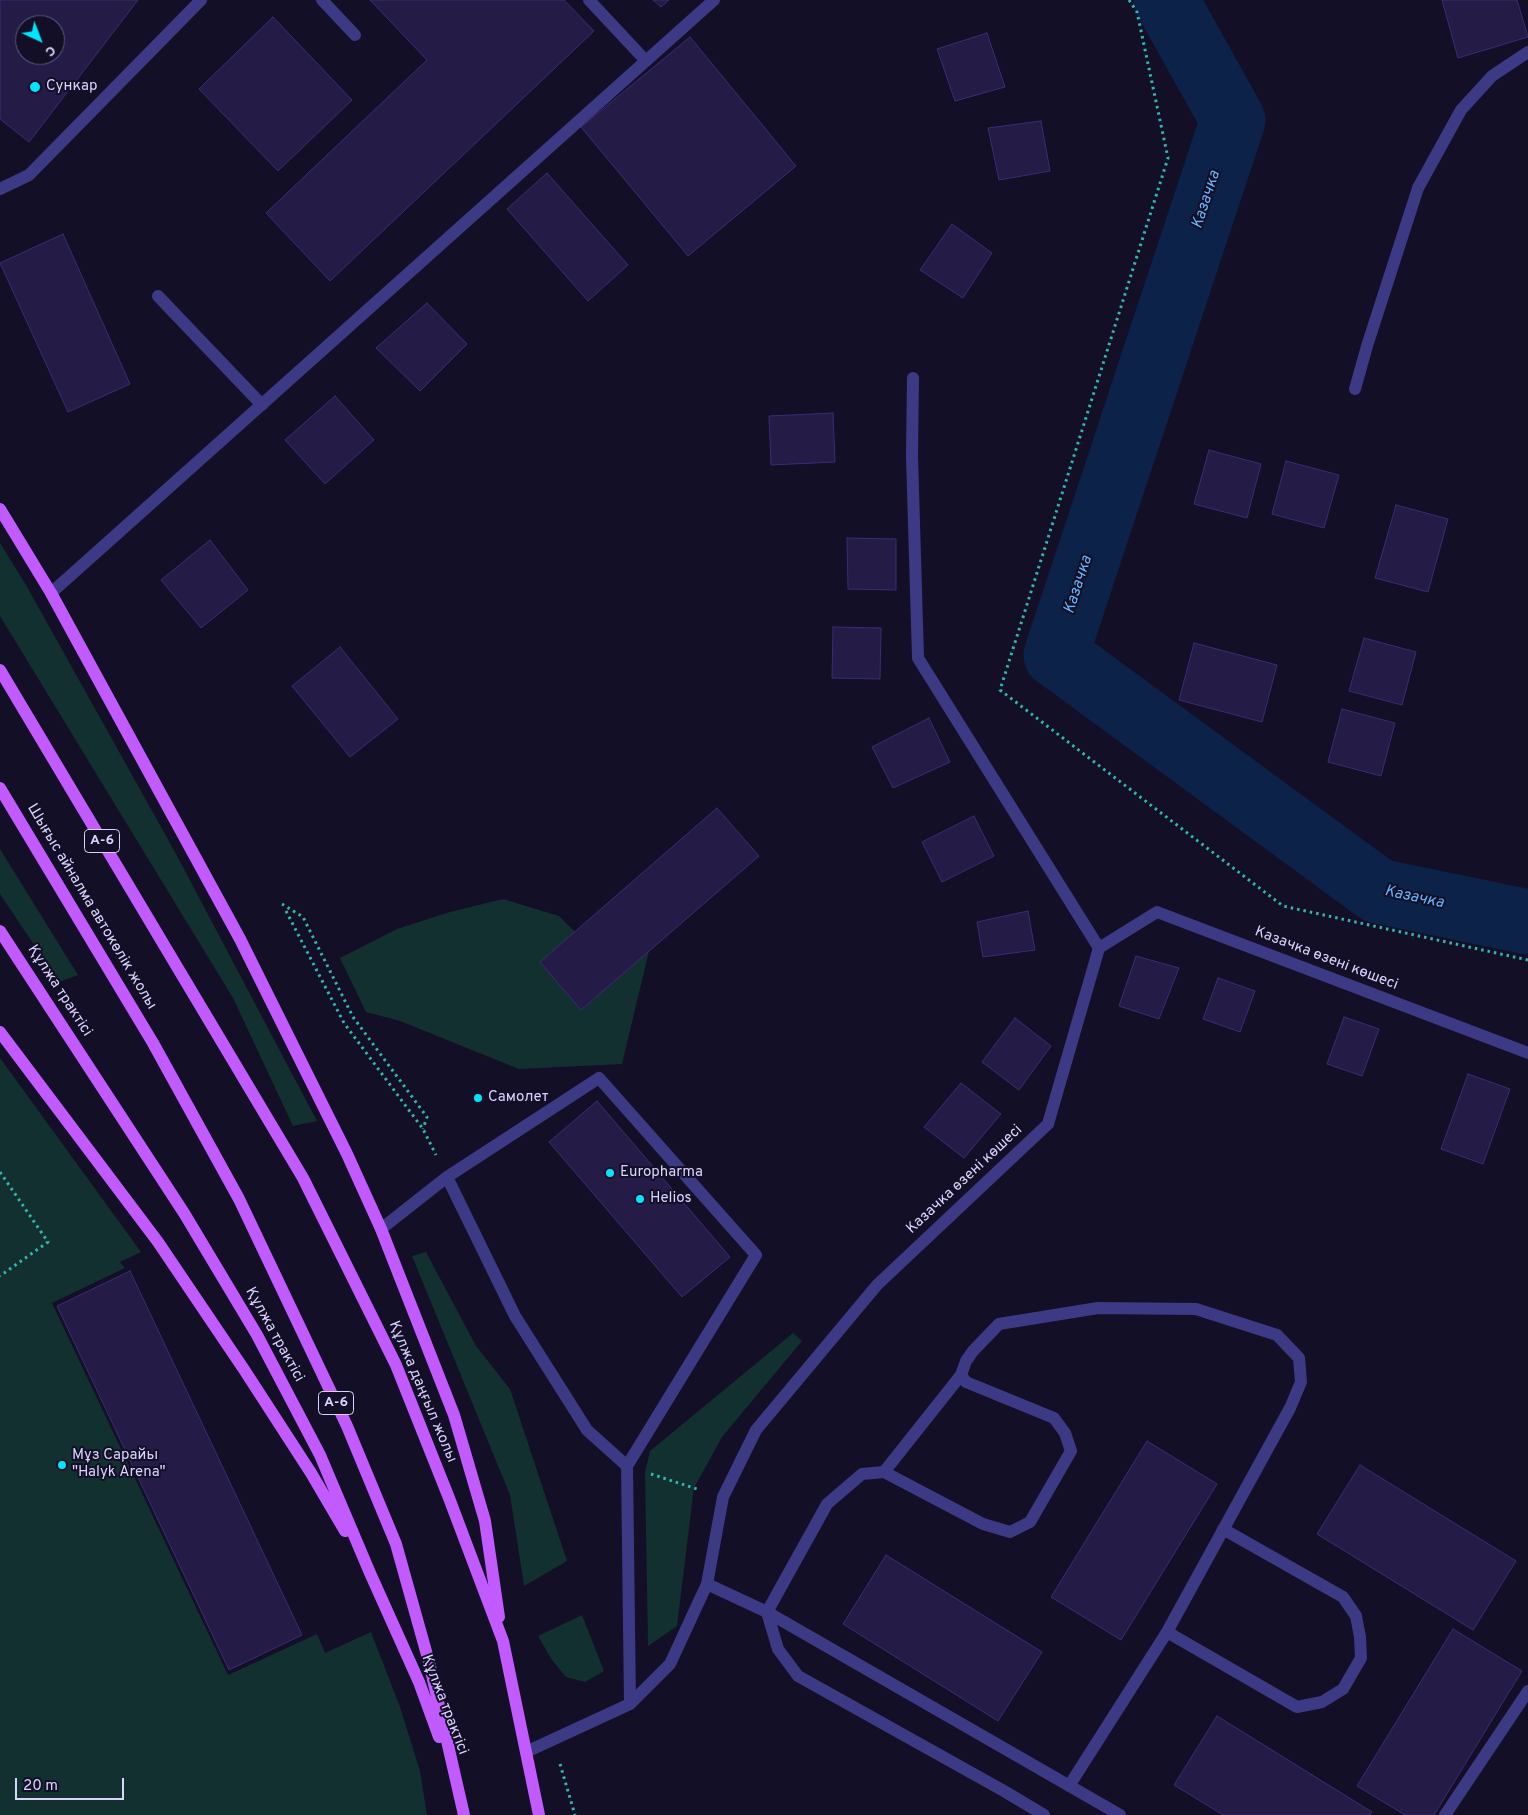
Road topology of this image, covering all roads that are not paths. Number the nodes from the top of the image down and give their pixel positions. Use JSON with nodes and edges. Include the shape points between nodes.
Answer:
{"nodes":[{"id":1,"x":201,"y":0,"type":"edge"},
{"id":2,"x":322,"y":0,"type":"edge"},
{"id":3,"x":589,"y":0,"type":"edge"},
{"id":4,"x":714,"y":0,"type":"edge"},
{"id":5,"x":355,"y":35,"type":"dead end"},
{"id":6,"x":1528,"y":52,"type":"edge"},
{"id":7,"x":646,"y":61,"type":"junction"},
{"id":8,"x":0,"y":189,"type":"edge"},
{"id":9,"x":158,"y":296,"type":"dead end"},
{"id":10,"x":913,"y":378,"type":"dead end"},
{"id":11,"x":1356,"y":389,"type":"dead end"},
{"id":12,"x":262,"y":405,"type":"junction"},
{"id":13,"x":0,"y":509,"type":"edge"},
{"id":14,"x":51,"y":594,"type":"junction"},
{"id":15,"x":0,"y":670,"type":"edge"},
{"id":16,"x":0,"y":788,"type":"edge"},
{"id":17,"x":0,"y":931,"type":"edge"},
{"id":18,"x":1099,"y":948,"type":"junction"},
{"id":19,"x":0,"y":1032,"type":"edge"},
{"id":20,"x":1528,"y":1053,"type":"edge"},
{"id":21,"x":446,"y":1177,"type":"junction"},
{"id":22,"x":381,"y":1229,"type":"junction"},
{"id":23,"x":962,"y":1375,"type":"junction"},
{"id":24,"x":627,"y":1466,"type":"junction"},
{"id":25,"x":884,"y":1472,"type":"junction"},
{"id":26,"x":1223,"y":1529,"type":"junction"},
{"id":27,"x":370,"y":1573,"type":"junction"},
{"id":28,"x":707,"y":1584,"type":"junction"},
{"id":29,"x":767,"y":1612,"type":"junction"},
{"id":30,"x":1167,"y":1632,"type":"junction"},
{"id":31,"x":503,"y":1641,"type":"junction"},
{"id":32,"x":1528,"y":1691,"type":"edge"},
{"id":33,"x":630,"y":1704,"type":"junction"},
{"id":34,"x":526,"y":1752,"type":"junction"},
{"id":35,"x":1069,"y":1786,"type":"junction"},
{"id":36,"x":457,"y":1787,"type":"junction"},
{"id":37,"x":464,"y":1815,"type":"edge"},
{"id":38,"x":539,"y":1815,"type":"edge"},
{"id":39,"x":1044,"y":1815,"type":"edge"},
{"id":40,"x":1120,"y":1815,"type":"edge"},
{"id":41,"x":1445,"y":1815,"type":"edge"}],
"edges":[{"from":1,"to":8,"type":"street","via":[[29,175]]},
{"from":2,"to":5,"type":"street"},
{"from":3,"to":7,"type":"street"},
{"from":4,"to":7,"type":"street"},
{"from":6,"to":11,"type":"street","via":[[1492,76],[1461,110],[1418,188]]},
{"from":7,"to":12,"type":"street"},
{"from":9,"to":12,"type":"street"},
{"from":10,"to":18,"type":"street","via":[[918,658]]},
{"from":12,"to":14,"type":"street"},
{"from":13,"to":14,"type":"main road"},
{"from":14,"to":22,"type":"main road","via":[[240,938]]},
{"from":15,"to":31,"type":"main road","name":"Құлжа даңғыл жолы","number":"A-6","via":[[303,1178],[396,1366]]},
{"from":16,"to":36,"type":"main road","name":"Шығыс айналма автокөлік жолы","number":"A-6","via":[[153,1043],[239,1200],[347,1426],[396,1544],[429,1662]]},
{"from":17,"to":27,"type":"main road","name":"Құлжа трактісі","via":[[184,1213],[257,1335],[320,1455]]},
{"from":18,"to":20,"type":"street","name":"Казачка өзені көшесі","via":[[1157,912]]},
{"from":18,"to":28,"type":"street","name":"Казачка өзені көшесі","via":[[1048,1124],[877,1285],[756,1430],[723,1498]]},
{"from":19,"to":27,"type":"main road","via":[[164,1250],[311,1473]]},
{"from":21,"to":22,"type":"street"},
{"from":21,"to":24,"type":"street","via":[[515,1316],[587,1430]]},
{"from":21,"to":24,"type":"street","via":[[599,1078],[756,1255]]},
{"from":22,"to":31,"type":"main road","via":[[457,1425],[485,1521]]},
{"from":23,"to":25,"type":"street"},
{"from":23,"to":25,"type":"street","via":[[966,1382],[1054,1418],[1065,1433],[1071,1451],[1030,1522],[1010,1532],[983,1524]]},
{"from":23,"to":26,"type":"street","via":[[973,1351],[999,1324],[1098,1308],[1196,1309],[1277,1335],[1299,1358],[1301,1382]]},
{"from":24,"to":33,"type":"street"},
{"from":25,"to":29,"type":"street","via":[[862,1474],[827,1504]]},
{"from":26,"to":30,"type":"street"},
{"from":26,"to":30,"type":"street","via":[[1343,1597],[1356,1616],[1361,1658],[1343,1689],[1322,1702],[1297,1707]]},
{"from":27,"to":36,"type":"main road","name":"Құлжа трактісі","via":[[419,1682]]},
{"from":28,"to":29,"type":"street"},
{"from":28,"to":33,"type":"street","name":"Казачка өзені көшесі","via":[[670,1664]]},
{"from":29,"to":35,"type":"street"},
{"from":29,"to":39,"type":"street","via":[[778,1649],[798,1676]]},
{"from":30,"to":35,"type":"street"},
{"from":31,"to":34,"type":"main road","name":"Құлжа даңғыл жолы","number":"A-6"},
{"from":32,"to":41,"type":"street"},
{"from":33,"to":34,"type":"street","name":"Казачка өзені көшесі"},
{"from":34,"to":38,"type":"main road","name":"Құлжа даңғыл жолы","number":"A-6"},
{"from":35,"to":40,"type":"street"},
{"from":36,"to":37,"type":"main road","number":"A-6"}]}
